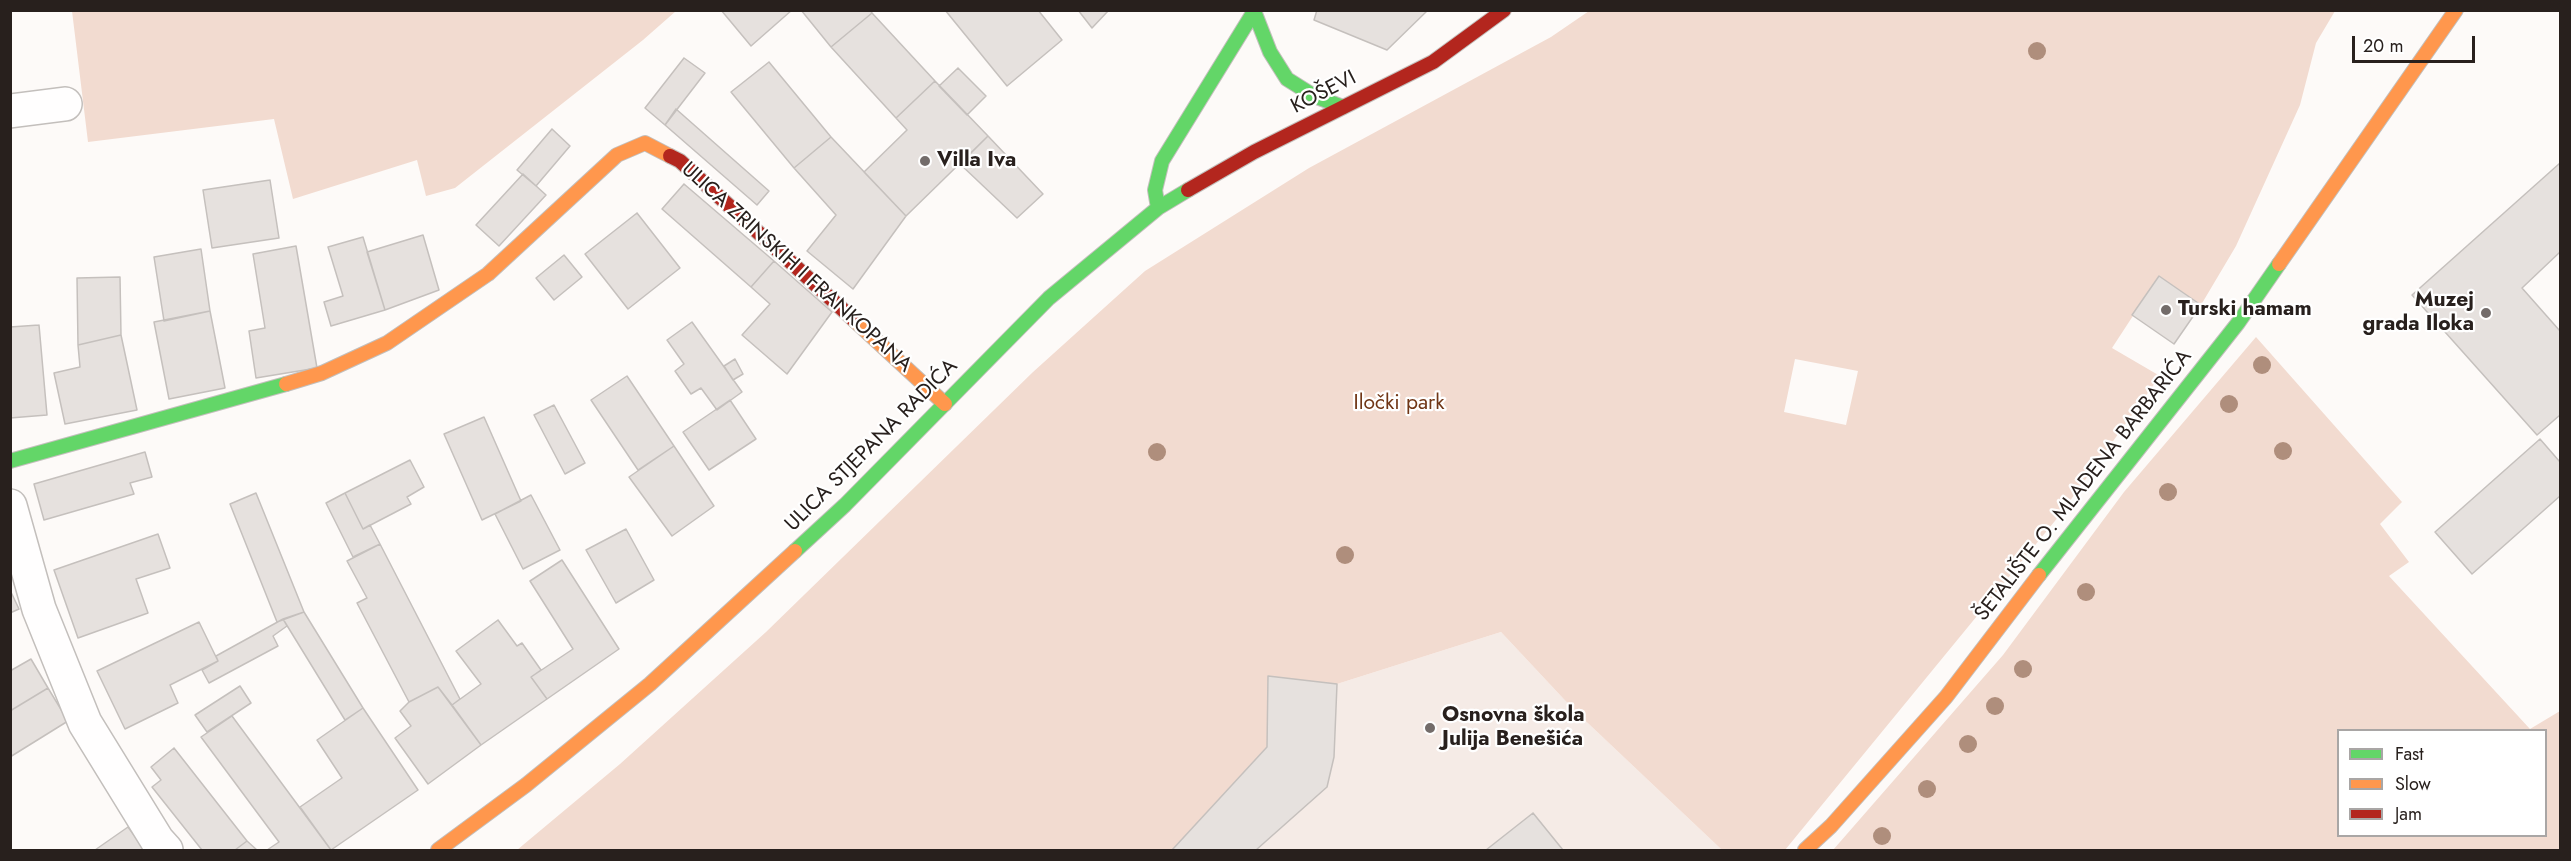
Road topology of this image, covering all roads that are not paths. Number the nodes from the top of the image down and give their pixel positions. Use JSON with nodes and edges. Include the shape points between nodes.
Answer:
{"nodes":[{"id":1,"x":1504,"y":10,"type":"edge"},
{"id":2,"x":2456,"y":10,"type":"edge"},
{"id":3,"x":1254,"y":11,"type":"edge"},
{"id":4,"x":65,"y":104,"type":"dead end"},
{"id":5,"x":1343,"y":107,"type":"junction"},
{"id":6,"x":10,"y":111,"type":"edge"},
{"id":7,"x":1158,"y":208,"type":"junction"},
{"id":8,"x":945,"y":404,"type":"junction"},
{"id":9,"x":10,"y":460,"type":"edge"},
{"id":10,"x":10,"y":506,"type":"edge"},
{"id":11,"x":166,"y":850,"type":"edge"},
{"id":12,"x":438,"y":850,"type":"edge"},
{"id":13,"x":1805,"y":850,"type":"edge"}],
"edges":[{"from":1,"to":5,"type":"street","name":"KOŠEVI","via":[[1433,62]]},
{"from":2,"to":13,"type":"street","name":"ŠETALIŠTE O. MLADENA BARBARIĆA","via":[[2238,324],[2088,510],[1946,697]]},
{"from":3,"to":5,"type":"street","via":[[1270,52],[1287,79],[1314,96]]},
{"from":3,"to":7,"type":"street","via":[[1162,160],[1155,190]]},
{"from":4,"to":6,"type":"street"},
{"from":5,"to":7,"type":"street","name":"KOŠEVI","via":[[1254,152]]},
{"from":7,"to":8,"type":"street","name":"ULICA STJEPANA RADIĆA","via":[[1049,298]]},
{"from":8,"to":9,"type":"street","name":"ULICA ZRINSKIH I FRANKOPANA","via":[[680,160],[645,143],[617,154],[488,274],[387,343],[322,373],[257,394]]},
{"from":8,"to":12,"type":"street","name":"ULICA STJEPANA RADIĆA","via":[[845,505],[650,684],[526,785]]},
{"from":10,"to":11,"type":"street","via":[[39,609],[84,723]]}]}
